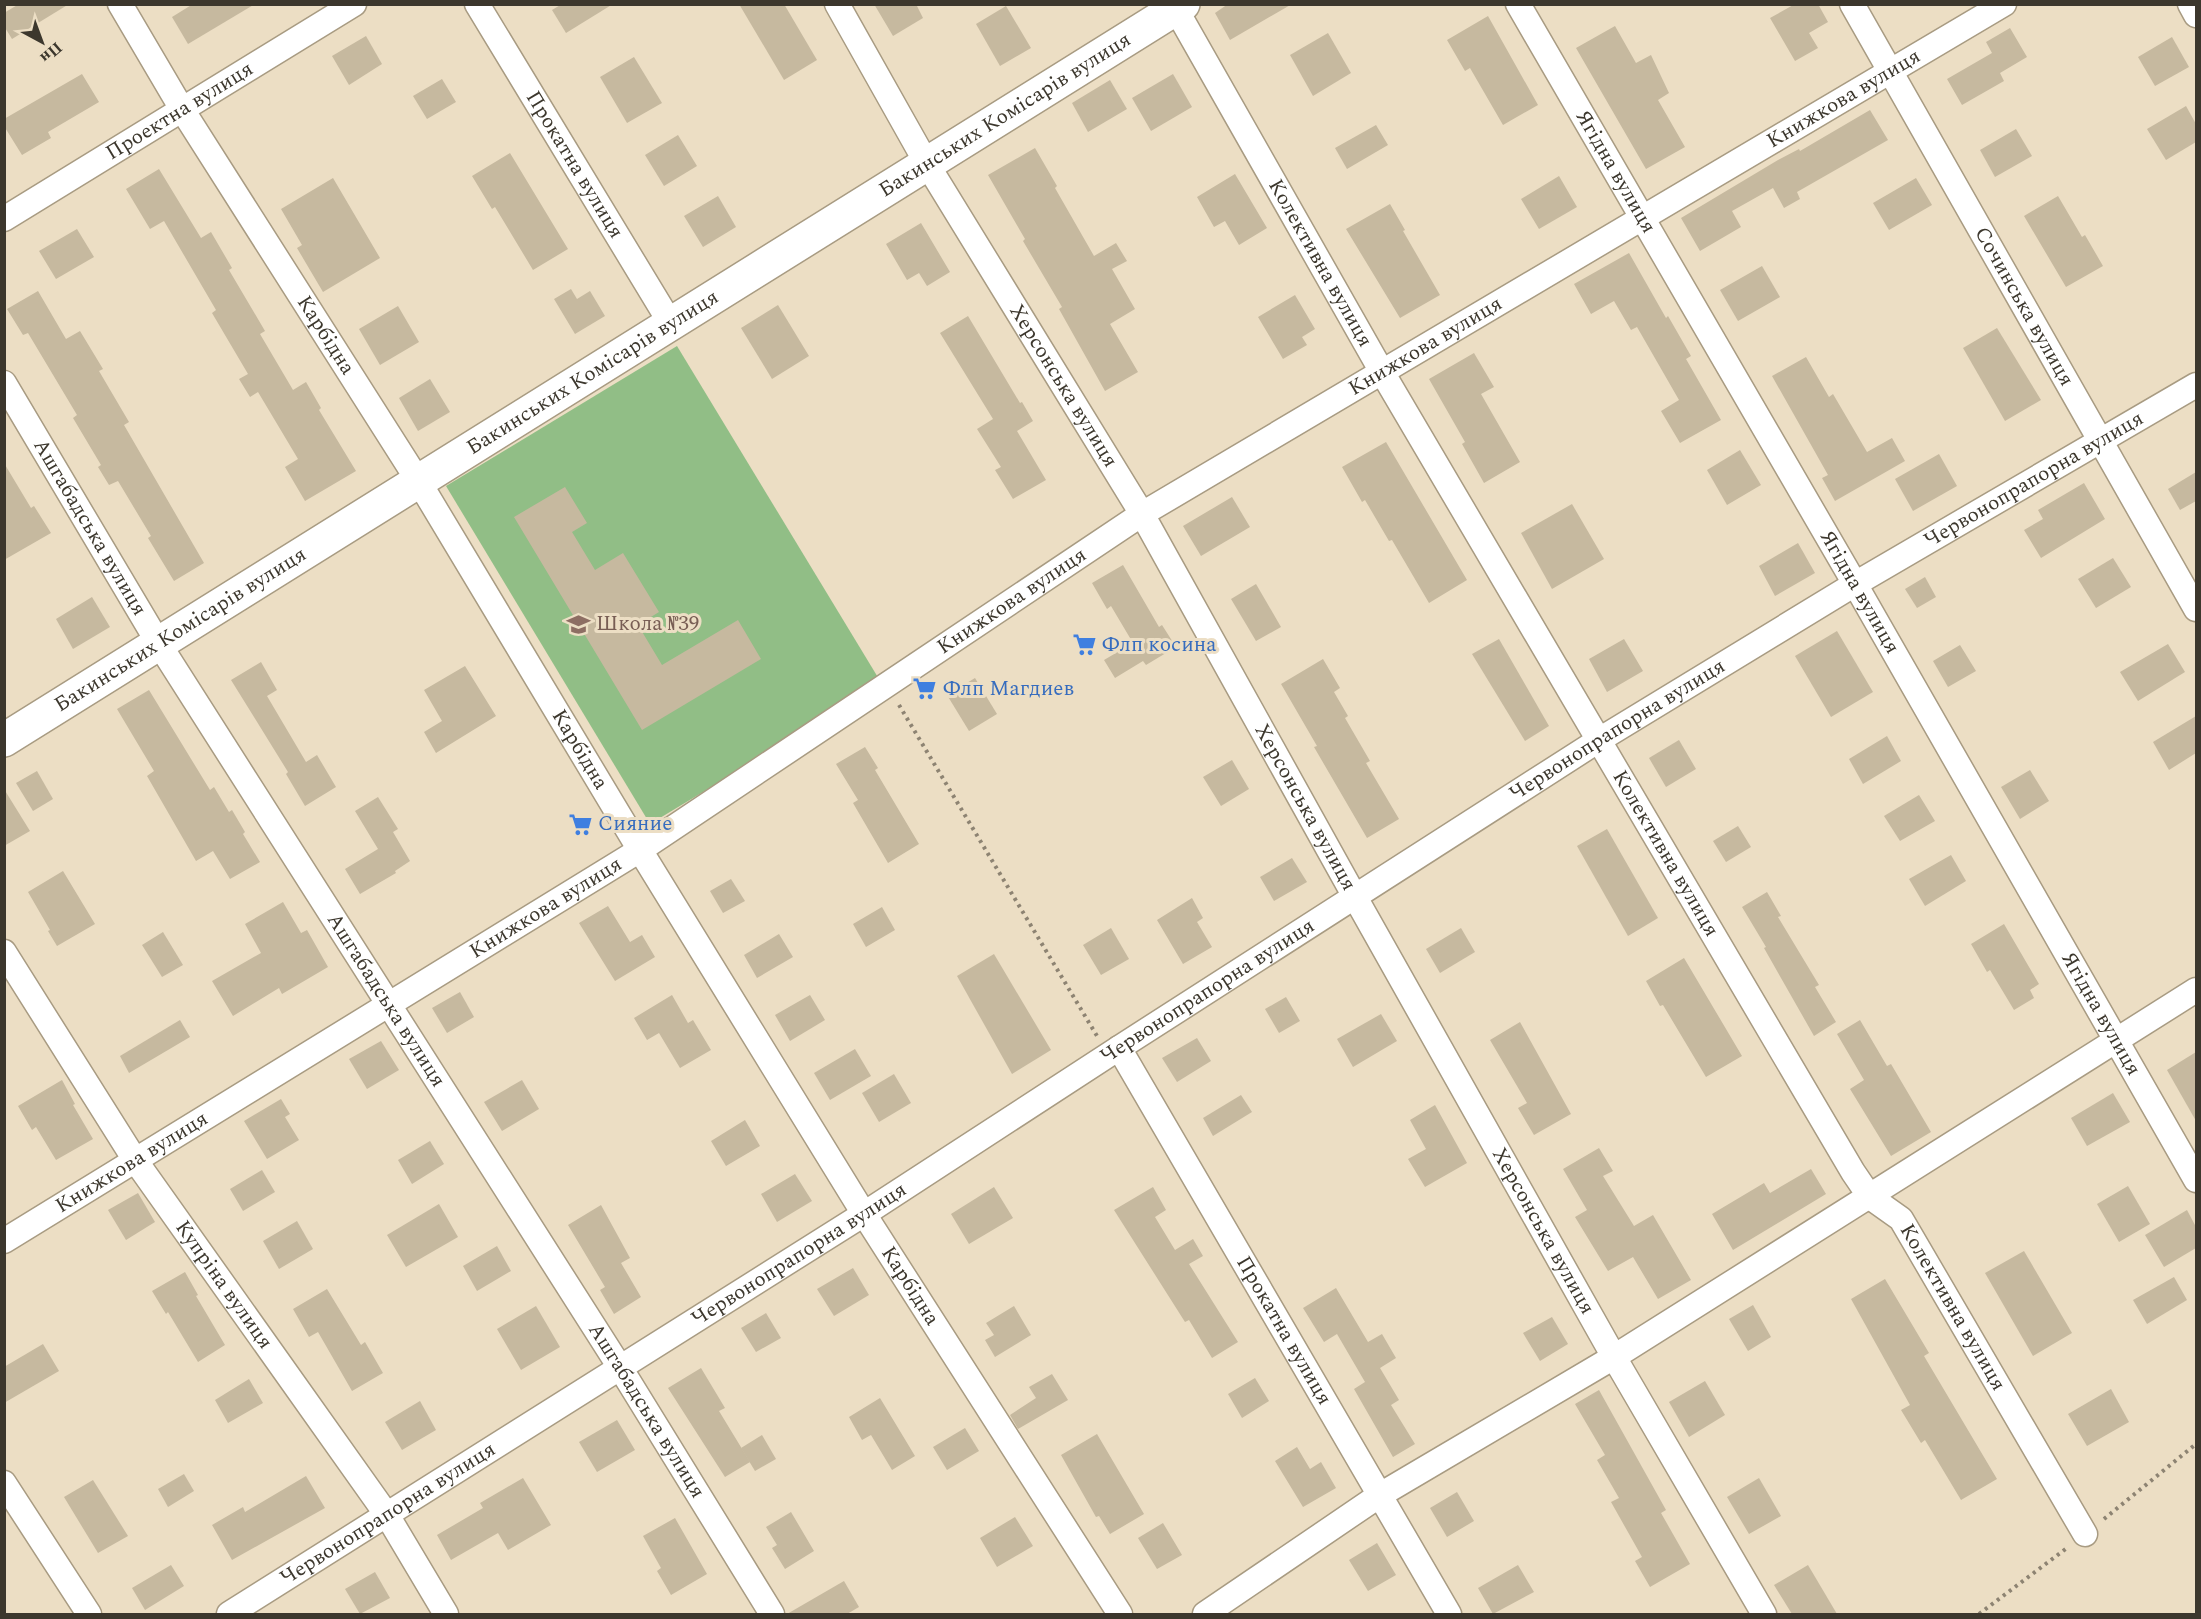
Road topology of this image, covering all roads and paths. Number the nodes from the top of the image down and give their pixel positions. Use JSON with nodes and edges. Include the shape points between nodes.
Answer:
{"nodes":[{"id":1,"x":120,"y":4,"type":"edge"},
{"id":2,"x":354,"y":4,"type":"edge"},
{"id":3,"x":477,"y":4,"type":"edge"},
{"id":4,"x":837,"y":4,"type":"edge"},
{"id":5,"x":1518,"y":4,"type":"edge"},
{"id":6,"x":1852,"y":4,"type":"edge"},
{"id":7,"x":2004,"y":4,"type":"edge"},
{"id":8,"x":2190,"y":4,"type":"edge"},
{"id":9,"x":1177,"y":6,"type":"edge"},
{"id":10,"x":2196,"y":15,"type":"edge"},
{"id":11,"x":1891,"y":71,"type":"junction"},
{"id":12,"x":183,"y":111,"type":"junction"},
{"id":13,"x":927,"y":164,"type":"junction"},
{"id":14,"x":4,"y":219,"type":"edge"},
{"id":15,"x":1641,"y":219,"type":"junction"},
{"id":16,"x":671,"y":324,"type":"junction"},
{"id":17,"x":1382,"y":372,"type":"junction"},
{"id":18,"x":4,"y":383,"type":"edge"},
{"id":19,"x":2196,"y":385,"type":"edge"},
{"id":20,"x":2100,"y":442,"type":"junction"},
{"id":21,"x":419,"y":482,"type":"junction"},
{"id":22,"x":1142,"y":514,"type":"junction"},
{"id":23,"x":1855,"y":584,"type":"junction"},
{"id":24,"x":2196,"y":609,"type":"edge"},
{"id":25,"x":159,"y":644,"type":"junction"},
{"id":26,"x":887,"y":685,"type":"junction"},
{"id":27,"x":4,"y":740,"type":"edge"},
{"id":28,"x":1599,"y":740,"type":"junction"},
{"id":29,"x":640,"y":850,"type":"junction"},
{"id":30,"x":1355,"y":897,"type":"junction"},
{"id":31,"x":4,"y":952,"type":"edge"},
{"id":32,"x":2196,"y":990,"type":"edge"},
{"id":33,"x":388,"y":1004,"type":"junction"},
{"id":34,"x":2116,"y":1041,"type":"junction"},
{"id":35,"x":1114,"y":1051,"type":"junction"},
{"id":36,"x":135,"y":1160,"type":"junction"},
{"id":37,"x":2196,"y":1180,"type":"edge"},
{"id":38,"x":1870,"y":1197,"type":"junction"},
{"id":39,"x":864,"y":1214,"type":"junction"},
{"id":40,"x":4,"y":1241,"type":"edge"},
{"id":41,"x":1614,"y":1357,"type":"junction"},
{"id":42,"x":621,"y":1369,"type":"junction"},
{"id":43,"x":4,"y":1483,"type":"edge"},
{"id":44,"x":1380,"y":1495,"type":"junction"},
{"id":45,"x":387,"y":1515,"type":"junction"},
{"id":46,"x":2085,"y":1534,"type":"dead end"},
{"id":47,"x":88,"y":1614,"type":"edge"},
{"id":48,"x":229,"y":1614,"type":"edge"},
{"id":49,"x":446,"y":1614,"type":"edge"},
{"id":50,"x":772,"y":1614,"type":"edge"},
{"id":51,"x":1120,"y":1614,"type":"edge"},
{"id":52,"x":1204,"y":1614,"type":"edge"},
{"id":53,"x":1449,"y":1614,"type":"edge"},
{"id":54,"x":1764,"y":1614,"type":"edge"}],
"edges":[{"from":1,"to":12,"type":"street","name":"Карбідна"},
{"from":2,"to":12,"type":"street","name":"Проектна вулиця"},
{"from":3,"to":16,"type":"street","name":"Прокатна вулиця"},
{"from":4,"to":13,"type":"street","name":"Херсонська вулиця"},
{"from":5,"to":15,"type":"street","name":"Ягідна вулиця"},
{"from":6,"to":11,"type":"street","name":"Сочинська вулиця"},
{"from":7,"to":11,"type":"street","name":"Книжкова вулиця"},
{"from":8,"to":10,"type":"street"},
{"from":9,"to":13,"type":"street","name":"Бакинських Комісарів вулиця"},
{"from":9,"to":17,"type":"street","name":"Колективна вулиця"},
{"from":11,"to":15,"type":"street","name":"Книжкова вулиця"},
{"from":11,"to":20,"type":"street","name":"Сочинська вулиця"},
{"from":12,"to":14,"type":"street","name":"Проектна вулиця"},
{"from":12,"to":21,"type":"street","name":"Карбідна"},
{"from":13,"to":16,"type":"street","name":"Бакинських Комісарів вулиця"},
{"from":13,"to":22,"type":"street","name":"Херсонська вулиця"},
{"from":15,"to":17,"type":"street","name":"Книжкова вулиця"},
{"from":15,"to":23,"type":"street","name":"Ягідна вулиця"},
{"from":16,"to":21,"type":"street","name":"Бакинських Комісарів вулиця"},
{"from":17,"to":22,"type":"street","name":"Книжкова вулиця"},
{"from":17,"to":28,"type":"street","name":"Колективна вулиця"},
{"from":18,"to":25,"type":"street","name":"Ашгабадська вулиця"},
{"from":19,"to":20,"type":"street","name":"Червонопрапорна вулиця"},
{"from":20,"to":23,"type":"street","name":"Червонопрапорна вулиця"},
{"from":20,"to":24,"type":"street","name":"Сочинська вулиця"},
{"from":21,"to":25,"type":"street","name":"Бакинських Комісарів вулиця"},
{"from":21,"to":29,"type":"street","name":"Карбідна"},
{"from":22,"to":26,"type":"street","name":"Книжкова вулиця"},
{"from":22,"to":30,"type":"street","name":"Херсонська вулиця"},
{"from":23,"to":28,"type":"street","name":"Червонопрапорна вулиця"},
{"from":23,"to":34,"type":"street","name":"Ягідна вулиця"},
{"from":25,"to":27,"type":"street","name":"Бакинських Комісарів вулиця"},
{"from":25,"to":33,"type":"street","name":"Ашгабадська вулиця"},
{"from":26,"to":29,"type":"street","name":"Книжкова вулиця"},
{"from":26,"to":35,"type":"path"},
{"from":28,"to":30,"type":"street","name":"Червонопрапорна вулиця"},
{"from":28,"to":38,"type":"street","name":"Колективна вулиця"},
{"from":29,"to":33,"type":"street","name":"Книжкова вулиця"},
{"from":29,"to":39,"type":"street","name":"Карбідна"},
{"from":30,"to":35,"type":"street","name":"Червонопрапорна вулиця"},
{"from":30,"to":41,"type":"street","name":"Херсонська вулиця"},
{"from":31,"to":36,"type":"street","name":"Купріна вулиця"},
{"from":32,"to":34,"type":"street"},
{"from":33,"to":36,"type":"street","name":"Книжкова вулиця"},
{"from":33,"to":42,"type":"street","name":"Ашгабадська вулиця"},
{"from":34,"to":37,"type":"street","name":"Ягідна вулиця"},
{"from":34,"to":38,"type":"street"},
{"from":35,"to":39,"type":"street","name":"Червонопрапорна вулиця"},
{"from":35,"to":44,"type":"street","name":"Прокатна вулиця"},
{"from":36,"to":40,"type":"street","name":"Книжкова вулиця"},
{"from":36,"to":45,"type":"street","name":"Купріна вулиця"},
{"from":38,"to":41,"type":"street"},
{"from":38,"to":46,"type":"street","name":"Колективна вулиця","via":[[1901,1220]]},
{"from":39,"to":42,"type":"street","name":"Червонопрапорна вулиця"},
{"from":39,"to":51,"type":"street","name":"Карбідна"},
{"from":41,"to":44,"type":"street"},
{"from":41,"to":54,"type":"street","name":"Херсонська вулиця"},
{"from":42,"to":45,"type":"street","name":"Червонопрапорна вулиця"},
{"from":42,"to":50,"type":"street","name":"Ашгабадська вулиця"},
{"from":43,"to":47,"type":"street"},
{"from":44,"to":52,"type":"street"},
{"from":44,"to":53,"type":"street","name":"Прокатна вулиця"},
{"from":45,"to":48,"type":"street","name":"Червонопрапорна вулиця"},
{"from":45,"to":49,"type":"street","name":"Купріна вулиця"}]}
